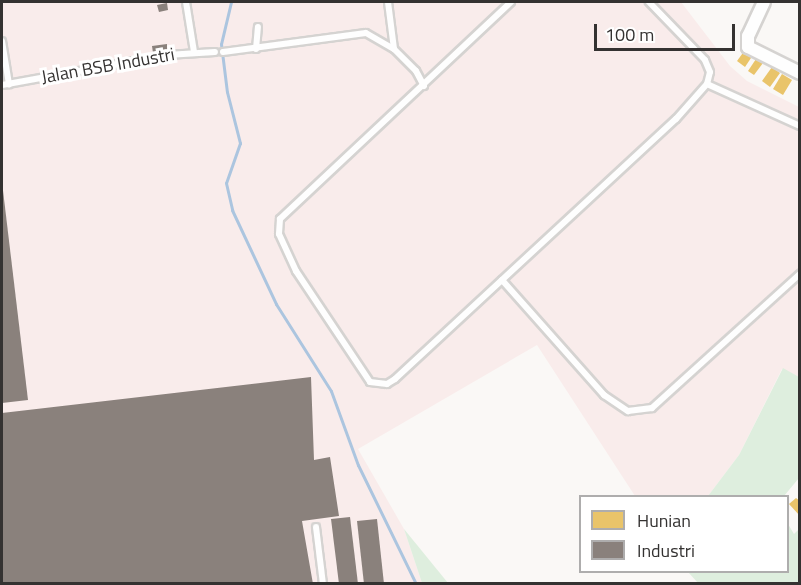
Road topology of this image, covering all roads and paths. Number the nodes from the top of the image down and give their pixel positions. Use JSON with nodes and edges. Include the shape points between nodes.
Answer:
{"nodes":[{"id":1,"x":186,"y":2,"type":"edge"},
{"id":2,"x":388,"y":2,"type":"edge"},
{"id":3,"x":499,"y":2,"type":"edge"},
{"id":4,"x":511,"y":2,"type":"edge"},
{"id":5,"x":649,"y":2,"type":"edge"},
{"id":6,"x":764,"y":2,"type":"edge"},
{"id":7,"x":501,"y":11,"type":"junction"},
{"id":8,"x":258,"y":27,"type":"dead end"},
{"id":9,"x":2,"y":41,"type":"edge"},
{"id":10,"x":256,"y":49,"type":"junction"},
{"id":11,"x":394,"y":49,"type":"junction"},
{"id":12,"x":194,"y":52,"type":"junction"},
{"id":13,"x":214,"y":52,"type":"dead end"},
{"id":14,"x":223,"y":52,"type":"dead end"},
{"id":15,"x":800,"y":74,"type":"edge"},
{"id":16,"x":707,"y":84,"type":"junction"},
{"id":17,"x":5,"y":85,"type":"edge"},
{"id":18,"x":424,"y":87,"type":"junction"},
{"id":19,"x":800,"y":126,"type":"edge"},
{"id":20,"x":800,"y":274,"type":"edge"},
{"id":21,"x":502,"y":280,"type":"junction"},
{"id":22,"x":316,"y":527,"type":"dead end"},
{"id":23,"x":323,"y":584,"type":"edge"}],
"edges":[{"from":1,"to":12,"type":"lane"},
{"from":2,"to":11,"type":"lane"},
{"from":3,"to":7,"type":"lane"},
{"from":4,"to":7,"type":"lane"},
{"from":5,"to":16,"type":"lane","via":[[705,60],[710,72]]},
{"from":6,"to":15,"type":"street","via":[[748,36],[748,46]]},
{"from":7,"to":18,"type":"lane"},
{"from":8,"to":10,"type":"lane"},
{"from":9,"to":17,"type":"lane"},
{"from":10,"to":11,"type":"lane","via":[[366,33]]},
{"from":10,"to":14,"type":"lane"},
{"from":11,"to":18,"type":"lane","via":[[416,71]]},
{"from":12,"to":13,"type":"lane","name":"Jalan BSB Industri"},
{"from":12,"to":17,"type":"lane","name":"Jalan BSB Industri"},
{"from":16,"to":19,"type":"lane"},
{"from":16,"to":21,"type":"lane","via":[[676,118]]},
{"from":18,"to":21,"type":"lane","via":[[280,219],[279,234],[296,271],[370,382],[379,384],[395,379]]},
{"from":20,"to":21,"type":"lane","via":[[652,408],[628,411],[604,395]]},
{"from":22,"to":23,"type":"lane"}]}
